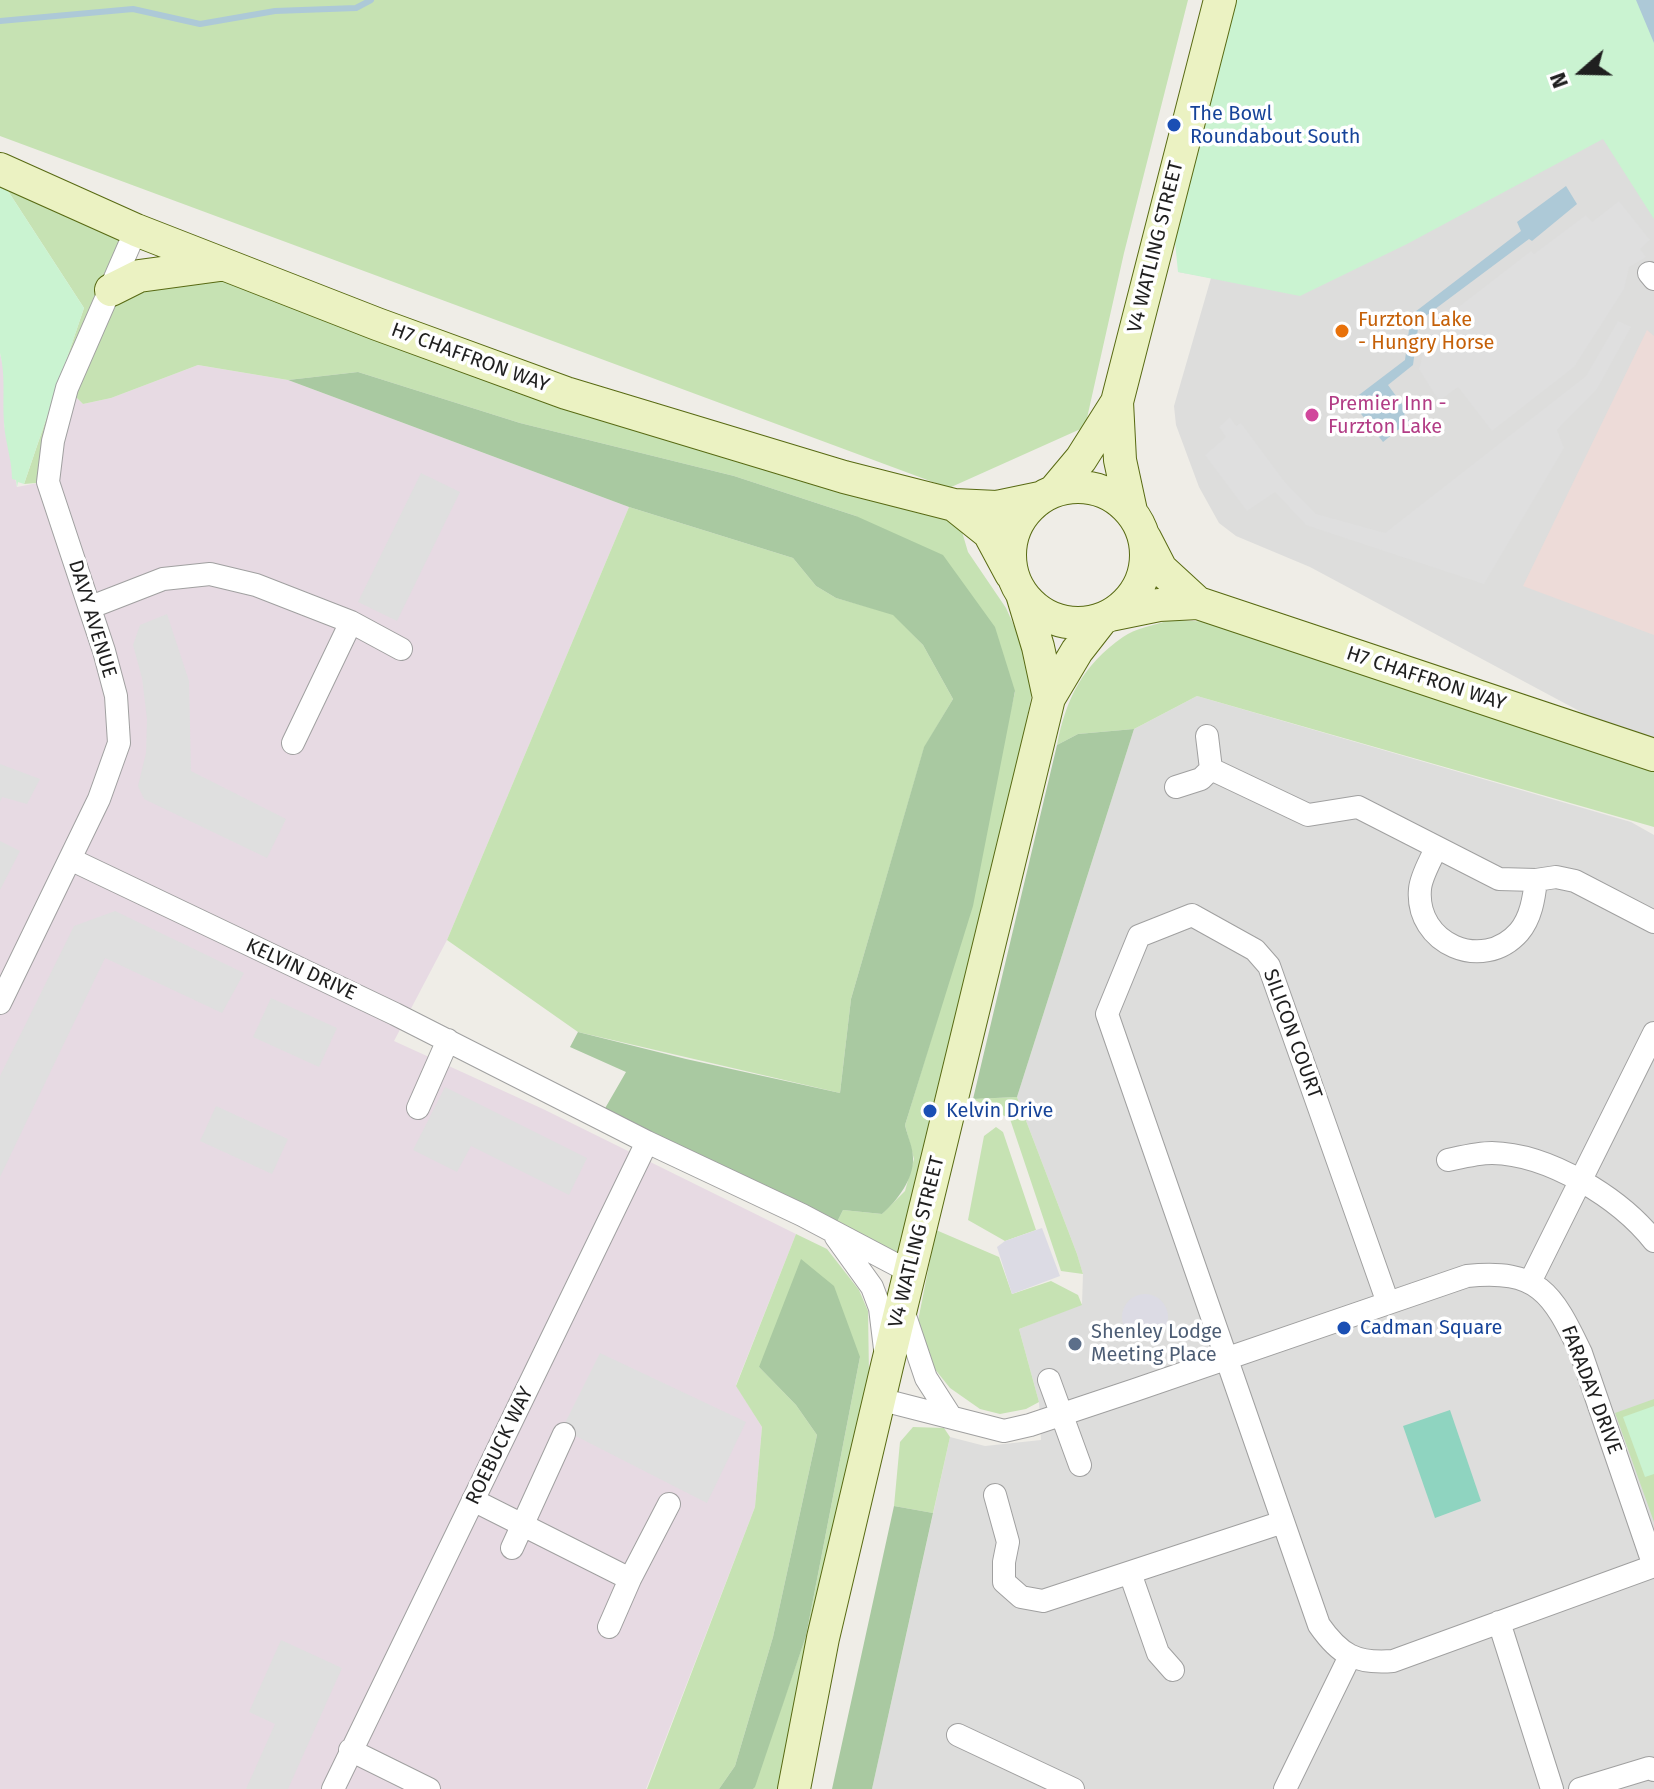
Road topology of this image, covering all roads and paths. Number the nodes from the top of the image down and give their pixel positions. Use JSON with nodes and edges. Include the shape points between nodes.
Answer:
{"nodes":[{"id":1,"x":1220,"y":0,"type":"edge"},
{"id":2,"x":0,"y":169,"type":"edge"},
{"id":3,"x":136,"y":230,"type":"junction"},
{"id":4,"x":223,"y":264,"type":"junction"},
{"id":5,"x":111,"y":290,"type":"junction"},
{"id":6,"x":1117,"y":402,"type":"junction"},
{"id":7,"x":1048,"y":494,"type":"junction"},
{"id":8,"x":954,"y":505,"type":"junction"},
{"id":9,"x":1137,"y":523,"type":"junction"},
{"id":10,"x":1018,"y":587,"type":"junction"},
{"id":11,"x":1198,"y":603,"type":"junction"},
{"id":12,"x":91,"y":607,"type":"junction"},
{"id":13,"x":1106,"y":617,"type":"junction"},
{"id":14,"x":351,"y":622,"type":"junction"},
{"id":15,"x":401,"y":649,"type":"dead end"},
{"id":16,"x":1049,"y":698,"type":"junction"},
{"id":17,"x":1207,"y":736,"type":"dead end"},
{"id":18,"x":293,"y":743,"type":"dead end"},
{"id":19,"x":1654,"y":755,"type":"edge"},
{"id":20,"x":1211,"y":769,"type":"junction"},
{"id":21,"x":1176,"y":787,"type":"dead end"},
{"id":22,"x":1436,"y":848,"type":"junction"},
{"id":23,"x":70,"y":859,"type":"junction"},
{"id":24,"x":1536,"y":880,"type":"junction"},
{"id":25,"x":1654,"y":922,"type":"edge"},
{"id":26,"x":0,"y":1003,"type":"edge"},
{"id":27,"x":1654,"y":1033,"type":"edge"},
{"id":28,"x":448,"y":1040,"type":"junction"},
{"id":29,"x":418,"y":1108,"type":"dead end"},
{"id":30,"x":647,"y":1142,"type":"junction"},
{"id":31,"x":1448,"y":1160,"type":"dead end"},
{"id":32,"x":1581,"y":1182,"type":"junction"},
{"id":33,"x":832,"y":1232,"type":"junction"},
{"id":34,"x":1654,"y":1241,"type":"edge"},
{"id":35,"x":910,"y":1272,"type":"junction"},
{"id":36,"x":1530,"y":1282,"type":"junction"},
{"id":37,"x":1388,"y":1303,"type":"junction"},
{"id":38,"x":901,"y":1306,"type":"junction"},
{"id":39,"x":1226,"y":1358,"type":"junction"},
{"id":40,"x":887,"y":1366,"type":"junction"},
{"id":41,"x":1049,"y":1380,"type":"dead end"},
{"id":42,"x":879,"y":1399,"type":"junction"},
{"id":43,"x":1062,"y":1414,"type":"junction"},
{"id":44,"x":951,"y":1417,"type":"junction"},
{"id":45,"x":564,"y":1434,"type":"dead end"},
{"id":46,"x":1083,"y":1465,"type":"dead end"},
{"id":47,"x":995,"y":1495,"type":"dead end"},
{"id":48,"x":473,"y":1500,"type":"junction"},
{"id":49,"x":669,"y":1504,"type":"dead end"},
{"id":50,"x":1283,"y":1522,"type":"junction"},
{"id":51,"x":523,"y":1523,"type":"junction"},
{"id":52,"x":512,"y":1548,"type":"dead end"},
{"id":53,"x":1004,"y":1562,"type":"junction"},
{"id":54,"x":1654,"y":1566,"type":"edge"},
{"id":55,"x":982,"y":1569,"type":"dead end"},
{"id":56,"x":1130,"y":1573,"type":"junction"},
{"id":57,"x":630,"y":1579,"type":"junction"},
{"id":58,"x":1499,"y":1622,"type":"junction"},
{"id":59,"x":609,"y":1627,"type":"dead end"},
{"id":60,"x":1350,"y":1656,"type":"junction"},
{"id":61,"x":1173,"y":1670,"type":"dead end"},
{"id":62,"x":958,"y":1735,"type":"dead end"},
{"id":63,"x":350,"y":1750,"type":"junction"},
{"id":64,"x":1654,"y":1770,"type":"edge"},
{"id":65,"x":333,"y":1789,"type":"edge"},
{"id":66,"x":429,"y":1789,"type":"edge"},
{"id":67,"x":794,"y":1789,"type":"edge"},
{"id":68,"x":1073,"y":1789,"type":"edge"},
{"id":69,"x":1285,"y":1789,"type":"edge"},
{"id":70,"x":1552,"y":1789,"type":"edge"},
{"id":71,"x":1580,"y":1789,"type":"edge"}],
"edges":[{"from":1,"to":6,"type":"street","name":"V4 WATLING STREET"},
{"from":2,"to":3,"type":"street","name":"H7 CHAFFRON WAY"},
{"from":3,"to":4,"type":"street","name":"H7 CHAFFRON WAY"},
{"from":3,"to":5,"type":"street","name":"DAVY AVENUE"},
{"from":4,"to":5,"type":"street","via":[[139,276]]},
{"from":4,"to":8,"type":"street","name":"H7 CHAFFRON WAY","via":[[566,393]]},
{"from":5,"to":12,"type":"street","name":"DAVY AVENUE","via":[[67,388],[48,482]]},
{"from":6,"to":7,"type":"street","name":"V4 WATLING STREET","via":[[1081,459]]},
{"from":6,"to":9,"type":"street","name":"V4 WATLING STREET","via":[[1120,460]]},
{"from":7,"to":8,"type":"street","name":"H7 CHAFFRON WAY","via":[[997,507]]},
{"from":7,"to":9,"type":"street","via":[[1076,486],[1096,489],[1115,497]]},
{"from":7,"to":10,"type":"street","via":[[1026,510],[1016,526],[1010,562]]},
{"from":8,"to":10,"type":"street","name":"H7 CHAFFRON WAY","via":[[989,533]]},
{"from":9,"to":11,"type":"street","name":"H7 CHAFFRON WAY","via":[[1161,569]]},
{"from":9,"to":13,"type":"street","via":[[1146,559],[1141,582],[1128,601]]},
{"from":10,"to":13,"type":"street","via":[[1044,614],[1058,620]]},
{"from":10,"to":16,"type":"street","name":"V4 WATLING STREET"},
{"from":11,"to":13,"type":"street","name":"H7 CHAFFRON WAY"},
{"from":11,"to":19,"type":"street","name":"H7 CHAFFRON WAY"},
{"from":12,"to":14,"type":"street","via":[[163,579],[210,574],[256,585]]},
{"from":12,"to":23,"type":"street","name":"DAVY AVENUE","via":[[116,696],[119,743]]},
{"from":13,"to":16,"type":"street","name":"V4 WATLING STREET","via":[[1077,651]]},
{"from":14,"to":15,"type":"street"},
{"from":14,"to":18,"type":"street"},
{"from":16,"to":35,"type":"street","name":"V4 WATLING STREET"},
{"from":17,"to":20,"type":"street"},
{"from":20,"to":21,"type":"street","via":[[1201,779]]},
{"from":20,"to":22,"type":"street","via":[[1308,815],[1358,807]]},
{"from":22,"to":24,"type":"street","via":[[1499,879]]},
{"from":22,"to":24,"type":"street","via":[[1420,889],[1424,920],[1441,941],[1464,951],[1492,949],[1518,933],[1533,905]]},
{"from":23,"to":26,"type":"street","name":"DAVY AVENUE"},
{"from":23,"to":28,"type":"street","name":"KELVIN DRIVE"},
{"from":24,"to":25,"type":"street","via":[[1575,881]]},
{"from":27,"to":32,"type":"street"},
{"from":28,"to":29,"type":"street"},
{"from":28,"to":30,"type":"street","name":"KELVIN DRIVE"},
{"from":30,"to":33,"type":"street","name":"KELVIN DRIVE"},
{"from":30,"to":48,"type":"street","name":"ROEBUCK WAY"},
{"from":31,"to":32,"type":"street","via":[[1492,1153],[1531,1160]]},
{"from":32,"to":34,"type":"street","via":[[1616,1203]]},
{"from":32,"to":36,"type":"street"},
{"from":33,"to":35,"type":"street","name":"KELVIN DRIVE"},
{"from":33,"to":40,"type":"street","name":"KELVIN DRIVE","via":[[872,1287]]},
{"from":35,"to":38,"type":"street","name":"V4 WATLING STREET"},
{"from":36,"to":37,"type":"street","via":[[1498,1273],[1467,1276]]},
{"from":36,"to":54,"type":"street","name":"FARADAY DRIVE","via":[[1560,1314],[1581,1353]]},
{"from":37,"to":39,"type":"street"},
{"from":37,"to":39,"type":"street","name":"SILICON COURT","via":[[1269,966],[1255,950],[1192,915],[1139,936],[1107,1014]]},
{"from":38,"to":40,"type":"street","name":"V4 WATLING STREET"},
{"from":38,"to":44,"type":"street","via":[[926,1378]]},
{"from":39,"to":43,"type":"street"},
{"from":39,"to":50,"type":"street"},
{"from":40,"to":42,"type":"street","name":"V4 WATLING STREET"},
{"from":41,"to":43,"type":"street"},
{"from":42,"to":44,"type":"street"},
{"from":42,"to":67,"type":"street","name":"V4 WATLING STREET"},
{"from":43,"to":44,"type":"street","via":[[1004,1431]]},
{"from":43,"to":46,"type":"street"},
{"from":45,"to":51,"type":"street"},
{"from":47,"to":53,"type":"street","via":[[1008,1542]]},
{"from":48,"to":51,"type":"street"},
{"from":48,"to":63,"type":"street","name":"ROEBUCK WAY"},
{"from":49,"to":57,"type":"street"},
{"from":50,"to":56,"type":"street"},
{"from":50,"to":60,"type":"street","via":[[1319,1625],[1332,1644]]},
{"from":51,"to":52,"type":"street"},
{"from":51,"to":57,"type":"street"},
{"from":53,"to":55,"type":"street"},
{"from":53,"to":56,"type":"street","via":[[1004,1582],[1021,1597],[1043,1601]]},
{"from":54,"to":58,"type":"street"},
{"from":56,"to":61,"type":"street","via":[[1158,1653]]},
{"from":57,"to":59,"type":"street"},
{"from":58,"to":60,"type":"street","via":[[1393,1661],[1369,1663]]},
{"from":58,"to":70,"type":"street"},
{"from":60,"to":69,"type":"street"},
{"from":62,"to":68,"type":"street"},
{"from":63,"to":65,"type":"street","name":"ROEBUCK WAY"},
{"from":63,"to":66,"type":"street"},
{"from":64,"to":71,"type":"street"}]}
